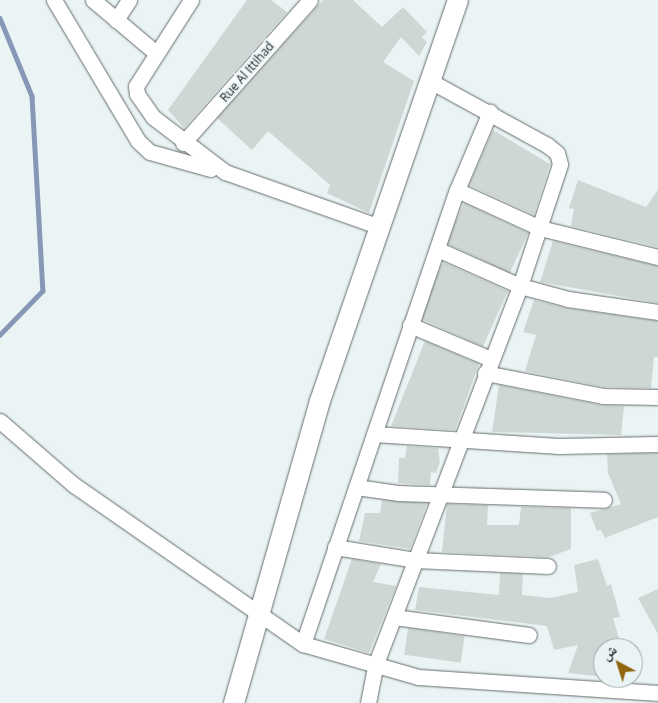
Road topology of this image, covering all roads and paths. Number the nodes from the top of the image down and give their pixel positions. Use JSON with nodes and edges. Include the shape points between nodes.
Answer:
{"nodes":[{"id":1,"x":54,"y":0,"type":"edge"},
{"id":2,"x":93,"y":0,"type":"edge"},
{"id":3,"x":129,"y":0,"type":"edge"},
{"id":4,"x":191,"y":0,"type":"edge"},
{"id":5,"x":310,"y":0,"type":"edge"},
{"id":6,"x":458,"y":0,"type":"edge"},
{"id":7,"x":116,"y":20,"type":"junction"},
{"id":8,"x":156,"y":53,"type":"junction"},
{"id":9,"x":430,"y":80,"type":"junction"},
{"id":10,"x":490,"y":112,"type":"junction"},
{"id":11,"x":183,"y":143,"type":"junction"},
{"id":12,"x":225,"y":172,"type":"junction"},
{"id":13,"x":457,"y":190,"type":"junction"},
{"id":14,"x":380,"y":227,"type":"junction"},
{"id":15,"x":540,"y":228,"type":"junction"},
{"id":16,"x":437,"y":249,"type":"junction"},
{"id":17,"x":658,"y":257,"type":"edge"},
{"id":18,"x":520,"y":286,"type":"junction"},
{"id":19,"x":658,"y":312,"type":"edge"},
{"id":20,"x":410,"y":325,"type":"junction"},
{"id":21,"x":488,"y":366,"type":"junction"},
{"id":22,"x":658,"y":397,"type":"edge"},
{"id":23,"x":0,"y":420,"type":"edge"},
{"id":24,"x":374,"y":434,"type":"junction"},
{"id":25,"x":461,"y":439,"type":"junction"},
{"id":26,"x":658,"y":444,"type":"edge"},
{"id":27,"x":356,"y":487,"type":"junction"},
{"id":28,"x":439,"y":495,"type":"junction"},
{"id":29,"x":604,"y":500,"type":"dead end"},
{"id":30,"x":335,"y":547,"type":"junction"},
{"id":31,"x":415,"y":560,"type":"junction"},
{"id":32,"x":548,"y":566,"type":"dead end"},
{"id":33,"x":260,"y":616,"type":"junction"},
{"id":34,"x":394,"y":617,"type":"junction"},
{"id":35,"x":529,"y":635,"type":"dead end"},
{"id":36,"x":303,"y":644,"type":"junction"},
{"id":37,"x":375,"y":666,"type":"junction"},
{"id":38,"x":658,"y":693,"type":"edge"},
{"id":39,"x":639,"y":698,"type":"edge"},
{"id":40,"x":234,"y":703,"type":"edge"},
{"id":41,"x":368,"y":703,"type":"edge"}],
"edges":[{"from":1,"to":12,"type":"street","via":[[138,141],[150,152]]},
{"from":2,"to":7,"type":"street"},
{"from":3,"to":7,"type":"street"},
{"from":4,"to":8,"type":"street"},
{"from":5,"to":11,"type":"street","name":"Rue Al Ittihad"},
{"from":6,"to":9,"type":"street"},
{"from":7,"to":8,"type":"street"},
{"from":8,"to":11,"type":"street","via":[[137,83],[136,94],[153,117]]},
{"from":9,"to":10,"type":"street"},
{"from":9,"to":14,"type":"street"},
{"from":10,"to":13,"type":"street"},
{"from":10,"to":15,"type":"street","via":[[559,156],[558,173]]},
{"from":11,"to":12,"type":"street"},
{"from":12,"to":14,"type":"street"},
{"from":13,"to":15,"type":"street"},
{"from":13,"to":16,"type":"street"},
{"from":14,"to":33,"type":"street","via":[[320,401]]},
{"from":15,"to":17,"type":"street"},
{"from":15,"to":18,"type":"street"},
{"from":16,"to":18,"type":"street"},
{"from":16,"to":20,"type":"street"},
{"from":18,"to":19,"type":"street","via":[[577,300]]},
{"from":18,"to":21,"type":"street"},
{"from":20,"to":21,"type":"street"},
{"from":20,"to":24,"type":"street"},
{"from":21,"to":22,"type":"street","via":[[604,396]]},
{"from":21,"to":25,"type":"street"},
{"from":23,"to":33,"type":"street","via":[[74,485]]},
{"from":24,"to":25,"type":"street"},
{"from":24,"to":27,"type":"street"},
{"from":25,"to":26,"type":"street","via":[[559,446]]},
{"from":25,"to":28,"type":"street"},
{"from":27,"to":28,"type":"street"},
{"from":27,"to":30,"type":"street"},
{"from":28,"to":29,"type":"street"},
{"from":28,"to":31,"type":"street"},
{"from":30,"to":31,"type":"street"},
{"from":30,"to":36,"type":"street"},
{"from":31,"to":32,"type":"street"},
{"from":31,"to":34,"type":"street"},
{"from":33,"to":36,"type":"street"},
{"from":33,"to":40,"type":"street"},
{"from":34,"to":35,"type":"street"},
{"from":34,"to":37,"type":"street"},
{"from":36,"to":37,"type":"street"},
{"from":37,"to":39,"type":"street","via":[[418,677]]},
{"from":37,"to":41,"type":"street"},
{"from":38,"to":39,"type":"street"}]}
